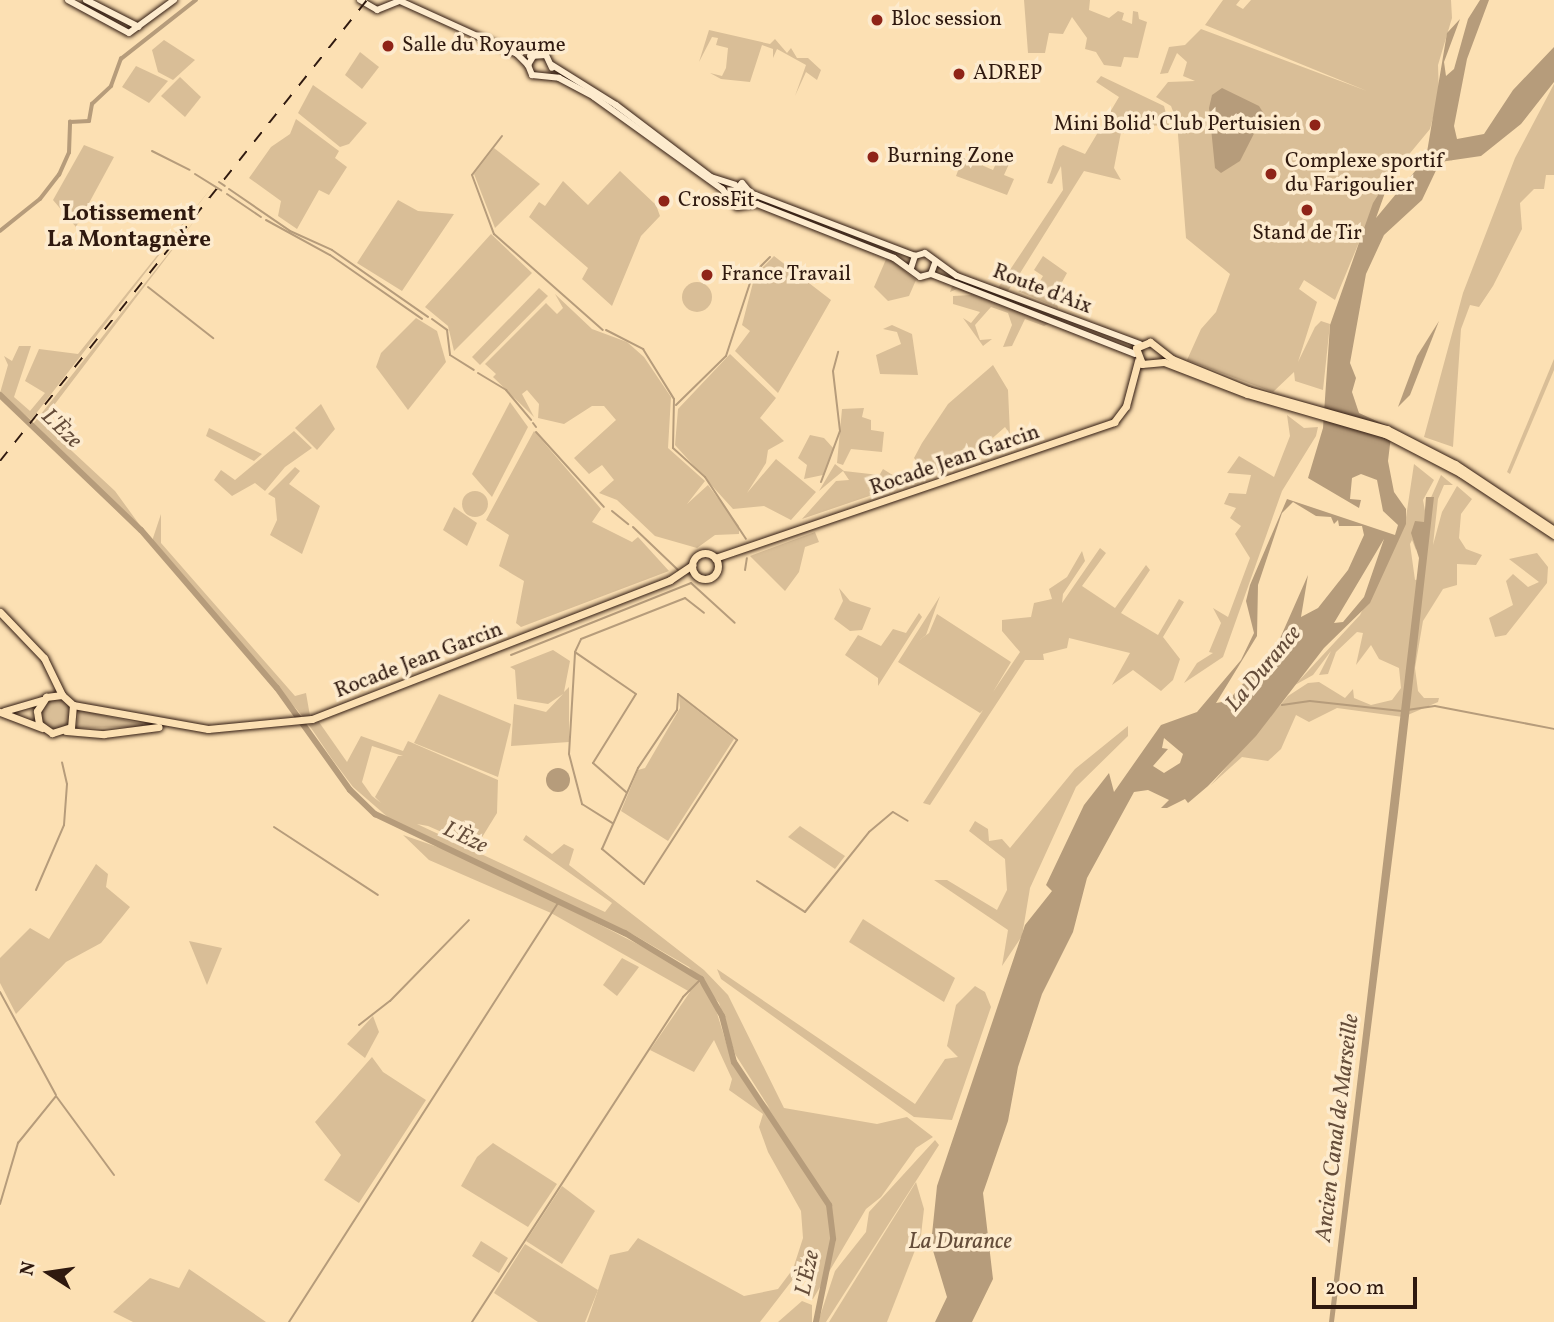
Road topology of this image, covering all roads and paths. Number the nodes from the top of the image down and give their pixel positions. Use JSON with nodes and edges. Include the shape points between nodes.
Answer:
{"nodes":[{"id":1,"x":68,"y":0,"type":"edge"},
{"id":2,"x":86,"y":0,"type":"edge"},
{"id":3,"x":174,"y":0,"type":"edge"},
{"id":4,"x":360,"y":0,"type":"edge"},
{"id":5,"x":398,"y":0,"type":"edge"},
{"id":6,"x":389,"y":2,"type":"edge"},
{"id":7,"x":136,"y":27,"type":"junction"},
{"id":8,"x":520,"y":55,"type":"junction"},
{"id":9,"x":534,"y":55,"type":"junction"},
{"id":10,"x":528,"y":65,"type":"junction"},
{"id":11,"x":552,"y":65,"type":"junction"},
{"id":12,"x":548,"y":75,"type":"junction"},
{"id":13,"x":735,"y":185,"type":"junction"},
{"id":14,"x":754,"y":194,"type":"junction"},
{"id":15,"x":729,"y":197,"type":"junction"},
{"id":16,"x":750,"y":205,"type":"junction"},
{"id":17,"x":915,"y":256,"type":"junction"},
{"id":18,"x":935,"y":263,"type":"junction"},
{"id":19,"x":911,"y":268,"type":"junction"},
{"id":20,"x":931,"y":274,"type":"junction"},
{"id":21,"x":1140,"y":344,"type":"junction"},
{"id":22,"x":1157,"y":349,"type":"junction"},
{"id":23,"x":1137,"y":357,"type":"junction"},
{"id":24,"x":1152,"y":363,"type":"junction"},
{"id":25,"x":1131,"y":392,"type":"junction"},
{"id":26,"x":1309,"y":406,"type":"junction"},
{"id":27,"x":1440,"y":458,"type":"junction"},
{"id":28,"x":1554,"y":530,"type":"edge"},
{"id":29,"x":1554,"y":536,"type":"edge"},
{"id":30,"x":733,"y":556,"type":"junction"},
{"id":31,"x":715,"y":558,"type":"junction"},
{"id":32,"x":692,"y":565,"type":"junction"},
{"id":33,"x":717,"y":570,"type":"junction"},
{"id":34,"x":696,"y":576,"type":"junction"},
{"id":35,"x":670,"y":580,"type":"junction"},
{"id":36,"x":0,"y":612,"type":"edge"},
{"id":37,"x":50,"y":669,"type":"junction"},
{"id":38,"x":62,"y":695,"type":"junction"},
{"id":39,"x":45,"y":698,"type":"junction"},
{"id":40,"x":74,"y":705,"type":"junction"},
{"id":41,"x":0,"y":712,"type":"edge"},
{"id":42,"x":170,"y":727,"type":"junction"},
{"id":43,"x":43,"y":729,"type":"junction"},
{"id":44,"x":66,"y":731,"type":"junction"}],
"edges":[{"from":1,"to":7,"type":"main road","via":[[128,33]]},
{"from":2,"to":7,"type":"main road"},
{"from":3,"to":7,"type":"main road"},
{"from":4,"to":6,"type":"main road","via":[[374,10]]},
{"from":5,"to":6,"type":"main road"},
{"from":5,"to":8,"type":"main road"},
{"from":8,"to":9,"type":"main road"},
{"from":8,"to":10,"type":"main road"},
{"from":9,"to":10,"type":"main road"},
{"from":9,"to":11,"type":"main road","via":[[546,55]]},
{"from":10,"to":12,"type":"main road","via":[[534,77]]},
{"from":11,"to":12,"type":"main road"},
{"from":11,"to":13,"type":"main road","via":[[616,105],[705,173]]},
{"from":12,"to":15,"type":"main road","via":[[610,107]]},
{"from":13,"to":14,"type":"main road","via":[[746,184]]},
{"from":13,"to":15,"type":"main road"},
{"from":14,"to":16,"type":"main road"},
{"from":14,"to":17,"type":"main road"},
{"from":15,"to":16,"type":"main road","via":[[737,207]]},
{"from":16,"to":19,"type":"main road"},
{"from":17,"to":18,"type":"main road","via":[[925,253]]},
{"from":17,"to":19,"type":"main road"},
{"from":18,"to":20,"type":"main road"},
{"from":18,"to":21,"type":"main road","name":"Route d'Aix"},
{"from":19,"to":20,"type":"main road","via":[[920,277]]},
{"from":20,"to":23,"type":"main road","name":"Route d'Aix"},
{"from":21,"to":22,"type":"main road","via":[[1150,342]]},
{"from":21,"to":23,"type":"main road","name":"Rocade Jean Garcin"},
{"from":22,"to":24,"type":"main road"},
{"from":22,"to":26,"type":"main road","via":[[1248,390]]},
{"from":23,"to":24,"type":"main road"},
{"from":23,"to":25,"type":"main road","name":"Rocade Jean Garcin"},
{"from":24,"to":25,"type":"main road","name":"Rocade Jean Garcin"},
{"from":24,"to":26,"type":"main road","via":[[1247,394]]},
{"from":25,"to":30,"type":"main road","name":"Rocade Jean Garcin","via":[[1122,415],[1110,424]]},
{"from":26,"to":27,"type":"main road","via":[[1376,427]]},
{"from":27,"to":28,"type":"main road"},
{"from":27,"to":29,"type":"main road"},
{"from":30,"to":31,"type":"main road","name":"Rocade Jean Garcin"},
{"from":30,"to":33,"type":"main road","name":"Rocade Jean Garcin"},
{"from":31,"to":32,"type":"main road","via":[[699,554]]},
{"from":31,"to":33,"type":"main road"},
{"from":32,"to":34,"type":"main road"},
{"from":32,"to":35,"type":"main road","name":"Rocade Jean Garcin"},
{"from":33,"to":34,"type":"main road","via":[[709,578]]},
{"from":34,"to":35,"type":"main road","name":"Rocade Jean Garcin"},
{"from":35,"to":42,"type":"main road","name":"Rocade Jean Garcin","via":[[326,715],[265,728]]},
{"from":36,"to":37,"type":"main road"},
{"from":37,"to":38,"type":"main road"},
{"from":37,"to":39,"type":"main road"},
{"from":38,"to":39,"type":"main road"},
{"from":38,"to":40,"type":"main road"},
{"from":39,"to":41,"type":"main road"},
{"from":39,"to":43,"type":"main road","via":[[37,711]]},
{"from":40,"to":42,"type":"main road","name":"Rocade Jean Garcin"},
{"from":40,"to":44,"type":"main road","via":[[75,716]]},
{"from":41,"to":43,"type":"main road"},
{"from":42,"to":44,"type":"main road","name":"Rocade Jean Garcin","via":[[113,733]]},
{"from":43,"to":44,"type":"main road"}]}
